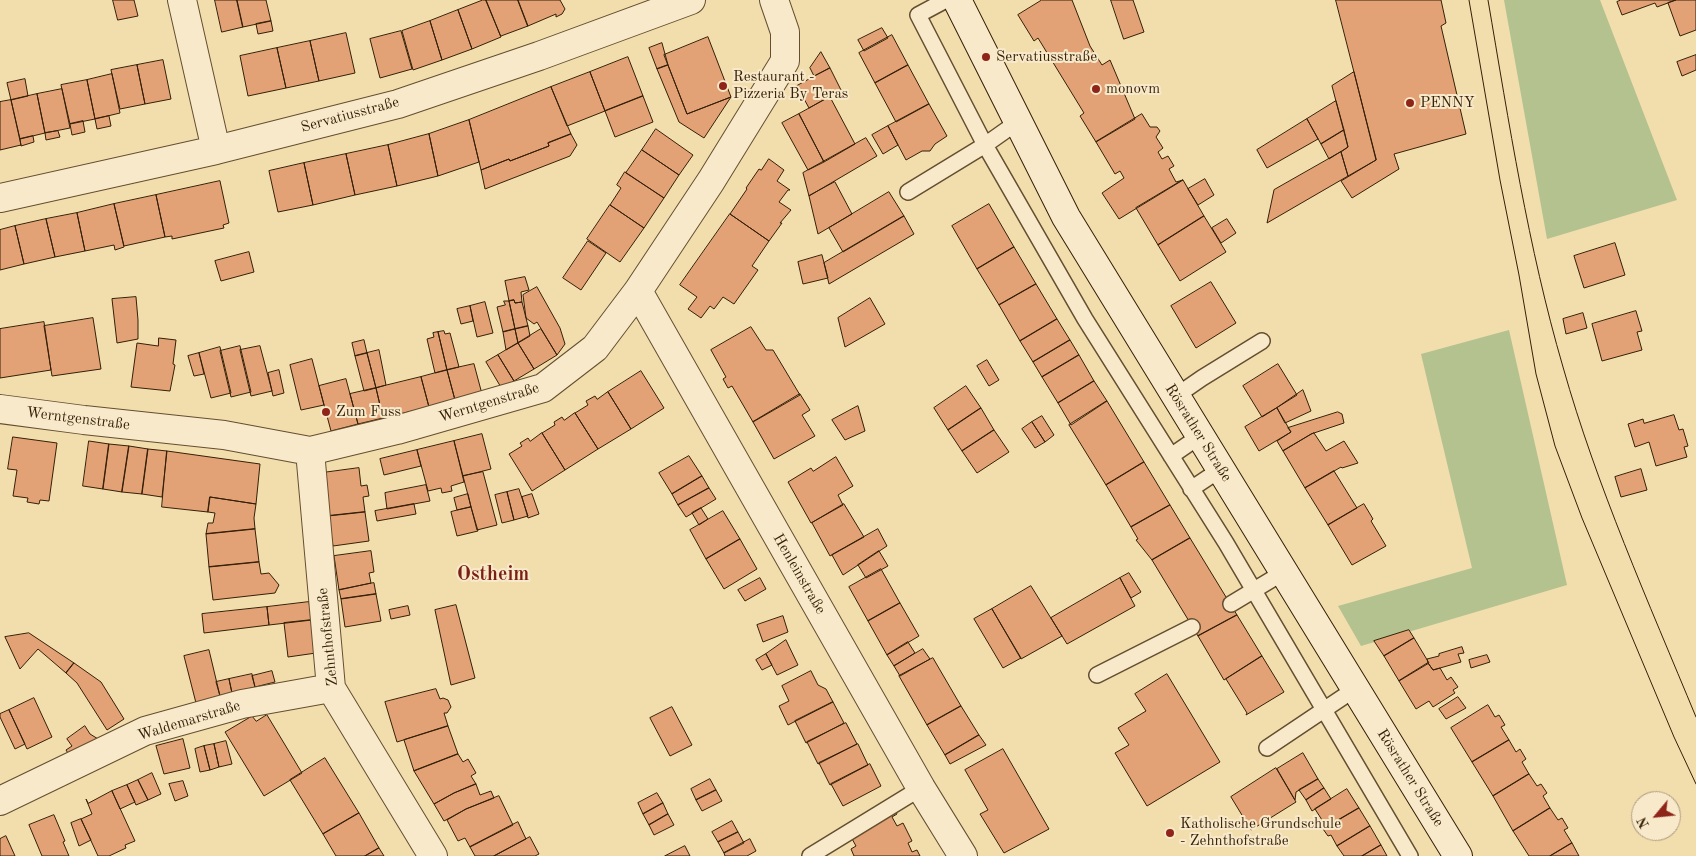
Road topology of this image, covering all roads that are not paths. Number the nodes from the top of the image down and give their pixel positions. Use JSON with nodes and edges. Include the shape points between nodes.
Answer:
{"nodes":[{"id":1,"x":182,"y":0,"type":"edge"},
{"id":2,"x":691,"y":0,"type":"edge"},
{"id":3,"x":774,"y":0,"type":"edge"},
{"id":4,"x":946,"y":0,"type":"edge"},
{"id":5,"x":957,"y":0,"type":"edge"},
{"id":6,"x":1019,"y":121,"type":"junction"},
{"id":7,"x":985,"y":145,"type":"junction"},
{"id":8,"x":216,"y":150,"type":"junction"},
{"id":9,"x":908,"y":192,"type":"dead end"},
{"id":10,"x":0,"y":198,"type":"edge"},
{"id":11,"x":638,"y":291,"type":"junction"},
{"id":12,"x":1262,"y":341,"type":"dead end"},
{"id":13,"x":1176,"y":396,"type":"junction"},
{"id":14,"x":0,"y":409,"type":"edge"},
{"id":15,"x":1200,"y":436,"type":"junction"},
{"id":16,"x":310,"y":451,"type":"junction"},
{"id":17,"x":1171,"y":456,"type":"junction"},
{"id":18,"x":1221,"y":469,"type":"junction"},
{"id":19,"x":1191,"y":489,"type":"junction"},
{"id":20,"x":1284,"y":572,"type":"junction"},
{"id":21,"x":1254,"y":590,"type":"junction"},
{"id":22,"x":1231,"y":604,"type":"dead end"},
{"id":23,"x":1192,"y":627,"type":"dead end"},
{"id":24,"x":1097,"y":675,"type":"dead end"},
{"id":25,"x":331,"y":688,"type":"junction"},
{"id":26,"x":1355,"y":689,"type":"junction"},
{"id":27,"x":1325,"y":710,"type":"junction"},
{"id":28,"x":1267,"y":748,"type":"dead end"},
{"id":29,"x":921,"y":788,"type":"junction"},
{"id":30,"x":0,"y":801,"type":"edge"},
{"id":31,"x":433,"y":856,"type":"edge"},
{"id":32,"x":810,"y":856,"type":"edge"},
{"id":33,"x":963,"y":856,"type":"edge"},
{"id":34,"x":1410,"y":856,"type":"edge"},
{"id":35,"x":1458,"y":856,"type":"edge"}],
"edges":[{"from":1,"to":8,"type":"street"},
{"from":2,"to":8,"type":"street","name":"Servatiusstraße","via":[[398,104]]},
{"from":3,"to":11,"type":"street","name":"Werntgenstraße","via":[[786,32],[785,61]]},
{"from":4,"to":7,"type":"lane","via":[[918,15]]},
{"from":5,"to":6,"type":"street","name":"Rösrather Straße"},
{"from":6,"to":7,"type":"lane"},
{"from":6,"to":13,"type":"street","name":"Rösrather Straße","via":[[1066,217]]},
{"from":7,"to":9,"type":"lane"},
{"from":7,"to":17,"type":"lane","via":[[1085,319]]},
{"from":8,"to":10,"type":"street","name":"Servatiusstraße"},
{"from":11,"to":16,"type":"street","name":"Werntgenstraße","via":[[595,348],[543,388]]},
{"from":11,"to":29,"type":"street","name":"Henleinstraße"},
{"from":12,"to":13,"type":"lane"},
{"from":13,"to":15,"type":"street","name":"Rösrather Straße"},
{"from":14,"to":16,"type":"street","name":"Werntgenstraße","via":[[224,435]]},
{"from":15,"to":17,"type":"lane"},
{"from":15,"to":18,"type":"street","name":"Rösrather Straße"},
{"from":16,"to":25,"type":"street","name":"Zehnthofstraße"},
{"from":17,"to":19,"type":"lane"},
{"from":18,"to":19,"type":"lane"},
{"from":18,"to":20,"type":"street","name":"Rösrather Straße"},
{"from":19,"to":21,"type":"lane"},
{"from":20,"to":21,"type":"lane"},
{"from":20,"to":26,"type":"street","name":"Rösrather Straße"},
{"from":21,"to":22,"type":"lane"},
{"from":21,"to":27,"type":"lane"},
{"from":23,"to":24,"type":"lane"},
{"from":25,"to":30,"type":"street","name":"Waldemarstraße","via":[[242,704],[145,732]]},
{"from":25,"to":31,"type":"street","name":"Zehnthofstraße"},
{"from":26,"to":27,"type":"lane"},
{"from":26,"to":35,"type":"street","name":"Rösrather Straße"},
{"from":27,"to":28,"type":"lane"},
{"from":27,"to":34,"type":"lane"},
{"from":29,"to":32,"type":"lane"},
{"from":29,"to":33,"type":"street","name":"Henleinstraße"}]}
